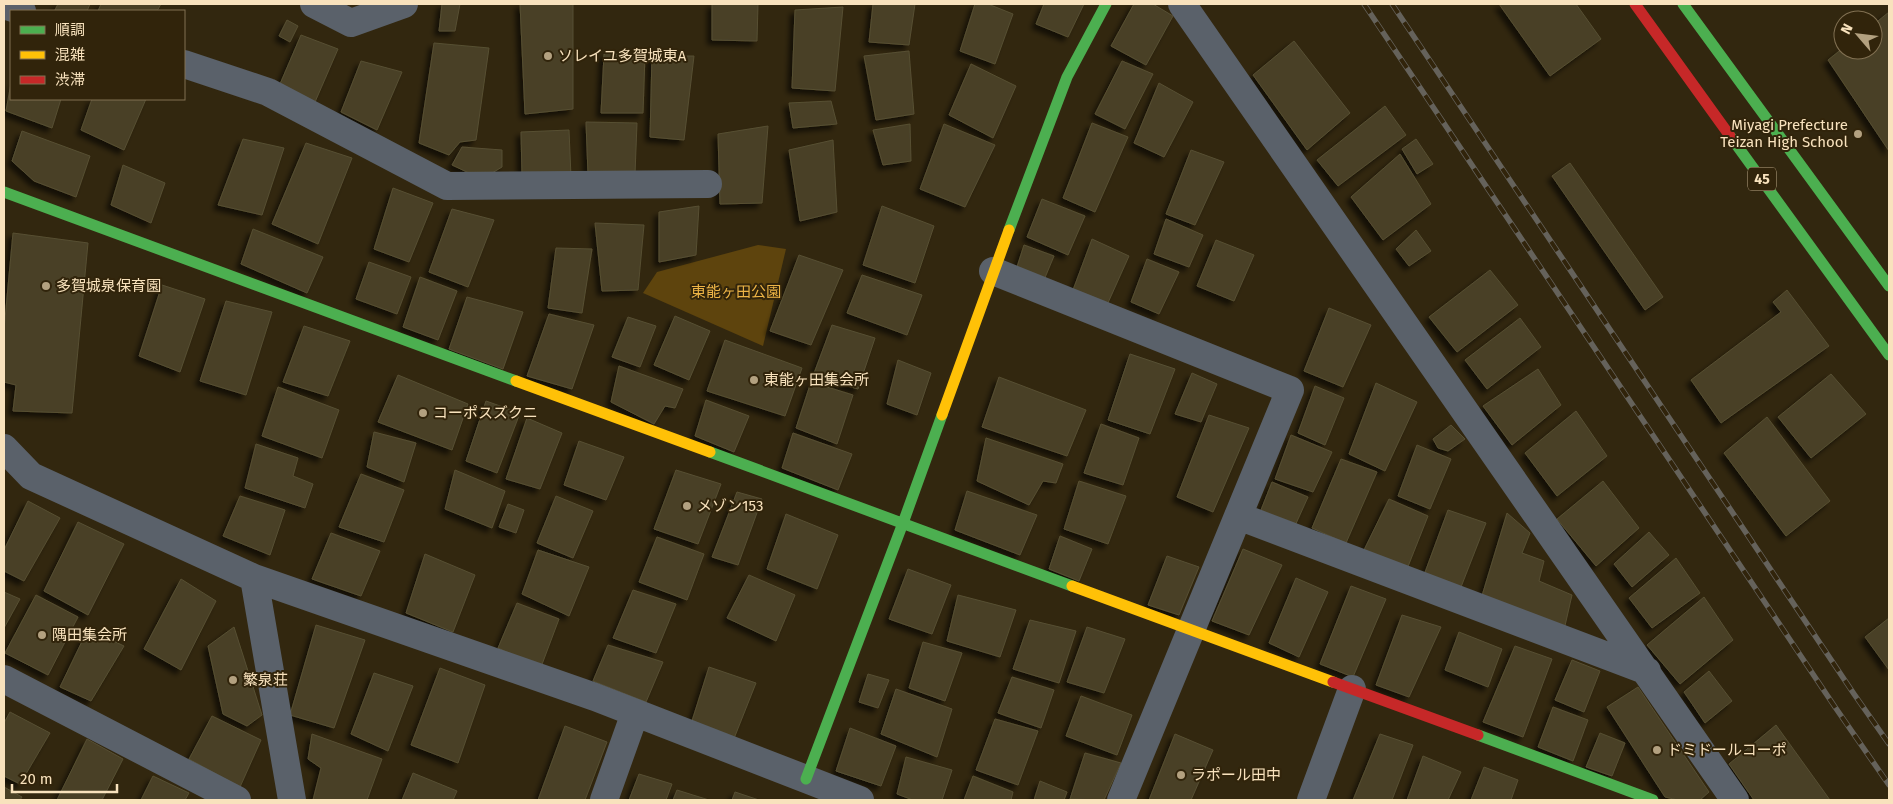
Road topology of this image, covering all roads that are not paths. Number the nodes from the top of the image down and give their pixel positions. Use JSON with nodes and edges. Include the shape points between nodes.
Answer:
{"nodes":[{"id":1,"x":314,"y":4,"type":"edge"},
{"id":2,"x":404,"y":4,"type":"edge"},
{"id":3,"x":1106,"y":4,"type":"edge"},
{"id":4,"x":1182,"y":4,"type":"edge"},
{"id":5,"x":1635,"y":4,"type":"edge"},
{"id":6,"x":1683,"y":4,"type":"edge"},
{"id":7,"x":4,"y":5,"type":"edge"},
{"id":8,"x":19,"y":10,"type":"edge"},
{"id":9,"x":185,"y":64,"type":"edge"},
{"id":10,"x":708,"y":184,"type":"dead end"},
{"id":11,"x":4,"y":192,"type":"edge"},
{"id":12,"x":993,"y":271,"type":"junction"},
{"id":13,"x":1889,"y":286,"type":"edge"},
{"id":14,"x":1889,"y":354,"type":"edge"},
{"id":15,"x":4,"y":448,"type":"edge"},
{"id":16,"x":1238,"y":516,"type":"junction"},
{"id":17,"x":904,"y":523,"type":"junction"},
{"id":18,"x":254,"y":578,"type":"junction"},
{"id":19,"x":1191,"y":630,"type":"junction"},
{"id":20,"x":1647,"y":671,"type":"junction"},
{"id":21,"x":4,"y":679,"type":"edge"},
{"id":22,"x":1352,"y":689,"type":"junction"},
{"id":23,"x":635,"y":713,"type":"junction"},
{"id":24,"x":806,"y":779,"type":"junction"},
{"id":25,"x":846,"y":798,"type":"edge"},
{"id":26,"x":237,"y":800,"type":"edge"},
{"id":27,"x":292,"y":800,"type":"edge"},
{"id":28,"x":604,"y":800,"type":"edge"},
{"id":29,"x":1121,"y":800,"type":"edge"},
{"id":30,"x":1311,"y":800,"type":"edge"},
{"id":31,"x":1653,"y":800,"type":"edge"},
{"id":32,"x":1735,"y":800,"type":"edge"}],
"edges":[{"from":1,"to":2,"type":"street","via":[[351,23]]},
{"from":3,"to":12,"type":"main road","via":[[1067,77]]},
{"from":4,"to":20,"type":"street"},
{"from":5,"to":14,"type":"main road","number":"45"},
{"from":6,"to":13,"type":"main road","number":"45"},
{"from":7,"to":8,"type":"street"},
{"from":9,"to":10,"type":"street","via":[[268,92],[447,186]]},
{"from":11,"to":17,"type":"main road"},
{"from":12,"to":16,"type":"street","via":[[1290,390]]},
{"from":12,"to":17,"type":"main road"},
{"from":15,"to":18,"type":"street","via":[[31,476]]},
{"from":16,"to":19,"type":"street"},
{"from":16,"to":20,"type":"street"},
{"from":17,"to":19,"type":"main road"},
{"from":17,"to":24,"type":"main road"},
{"from":18,"to":23,"type":"street"},
{"from":18,"to":27,"type":"street"},
{"from":19,"to":22,"type":"main road"},
{"from":19,"to":29,"type":"street"},
{"from":20,"to":32,"type":"street"},
{"from":21,"to":26,"type":"street"},
{"from":22,"to":30,"type":"street"},
{"from":22,"to":31,"type":"main road"},
{"from":23,"to":24,"type":"street"},
{"from":23,"to":28,"type":"street"},
{"from":24,"to":25,"type":"street"}]}
